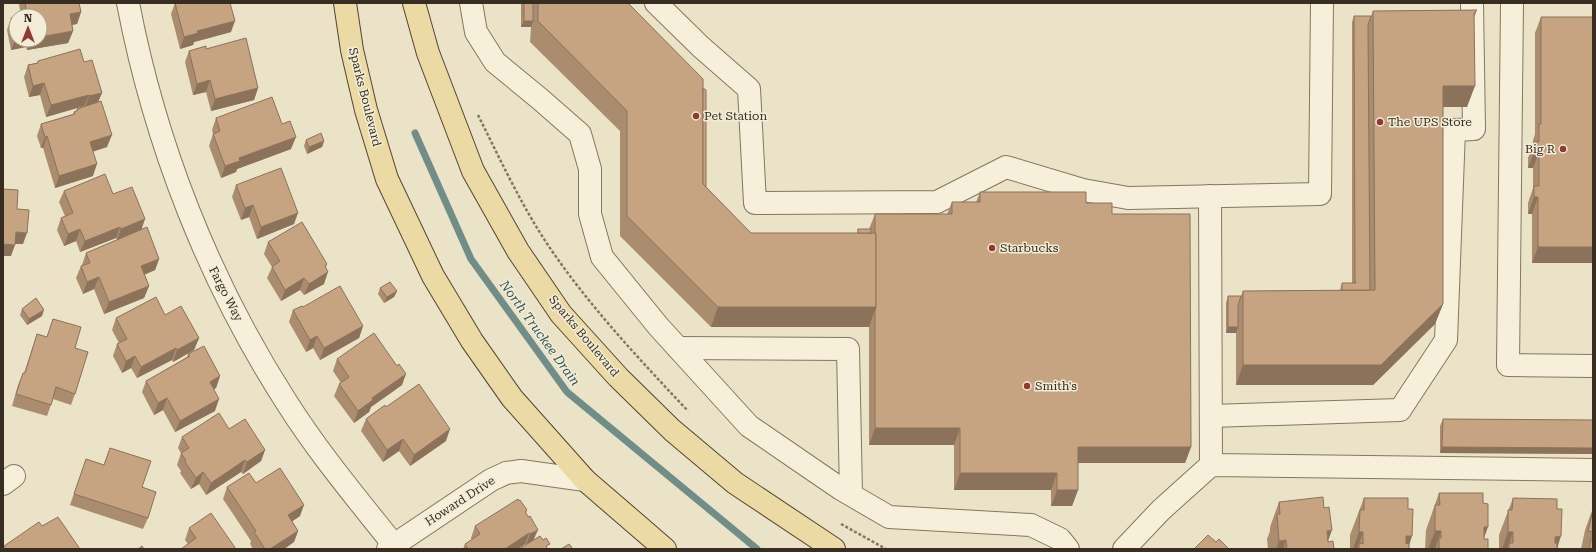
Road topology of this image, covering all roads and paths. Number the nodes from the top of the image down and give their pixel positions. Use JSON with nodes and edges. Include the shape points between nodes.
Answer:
{"nodes":[{"id":1,"x":128,"y":3,"type":"edge"},
{"id":2,"x":345,"y":3,"type":"edge"},
{"id":3,"x":414,"y":3,"type":"edge"},
{"id":4,"x":471,"y":3,"type":"edge"},
{"id":5,"x":656,"y":3,"type":"edge"},
{"id":6,"x":1322,"y":3,"type":"edge"},
{"id":7,"x":1472,"y":3,"type":"edge"},
{"id":8,"x":1512,"y":3,"type":"edge"},
{"id":9,"x":1210,"y":196,"type":"junction"},
{"id":10,"x":678,"y":348,"type":"junction"},
{"id":11,"x":1593,"y":366,"type":"edge"},
{"id":12,"x":1211,"y":416,"type":"junction"},
{"id":13,"x":1211,"y":465,"type":"junction"},
{"id":14,"x":1593,"y":470,"type":"edge"},
{"id":15,"x":585,"y":480,"type":"junction"},
{"id":16,"x":851,"y":494,"type":"junction"},
{"id":17,"x":393,"y":548,"type":"edge"},
{"id":18,"x":665,"y":549,"type":"edge"},
{"id":19,"x":834,"y":549,"type":"edge"},
{"id":20,"x":1068,"y":549,"type":"edge"},
{"id":21,"x":1124,"y":549,"type":"edge"}],
"edges":[{"from":1,"to":17,"type":"street","name":"Fargo Way","via":[[152,108],[179,188],[209,260],[248,337],[287,403],[330,466]]},
{"from":2,"to":15,"type":"main road","name":"Sparks Boulevard","via":[[364,102],[387,179],[433,276],[472,341],[512,398]]},
{"from":3,"to":19,"type":"main road","name":"Sparks Boulevard","via":[[428,53],[473,171],[518,251],[561,314],[618,377],[672,430],[735,483]]},
{"from":4,"to":10,"type":"street","via":[[476,32],[495,62],[580,134],[590,169],[590,214],[602,257]]},
{"from":5,"to":9,"type":"street","via":[[749,89],[754,203],[937,202],[1006,167],[1083,190],[1128,198]]},
{"from":6,"to":9,"type":"street","via":[[1320,194]]},
{"from":7,"to":12,"type":"street","via":[[1474,129],[1454,130],[1446,340],[1400,410]]},
{"from":8,"to":11,"type":"street","via":[[1508,365]]},
{"from":9,"to":12,"type":"street"},
{"from":10,"to":16,"type":"street","via":[[749,426]]},
{"from":10,"to":16,"type":"street","via":[[848,349]]},
{"from":12,"to":13,"type":"street"},
{"from":13,"to":14,"type":"street"},
{"from":13,"to":21,"type":"street","via":[[1161,510]]},
{"from":15,"to":17,"type":"street","name":"Howard Drive","via":[[521,471],[506,473],[491,480]]},
{"from":15,"to":18,"type":"main road","name":"Sparks Boulevard"},
{"from":16,"to":20,"type":"street","via":[[889,517],[1031,525],[1060,538]]}]}
